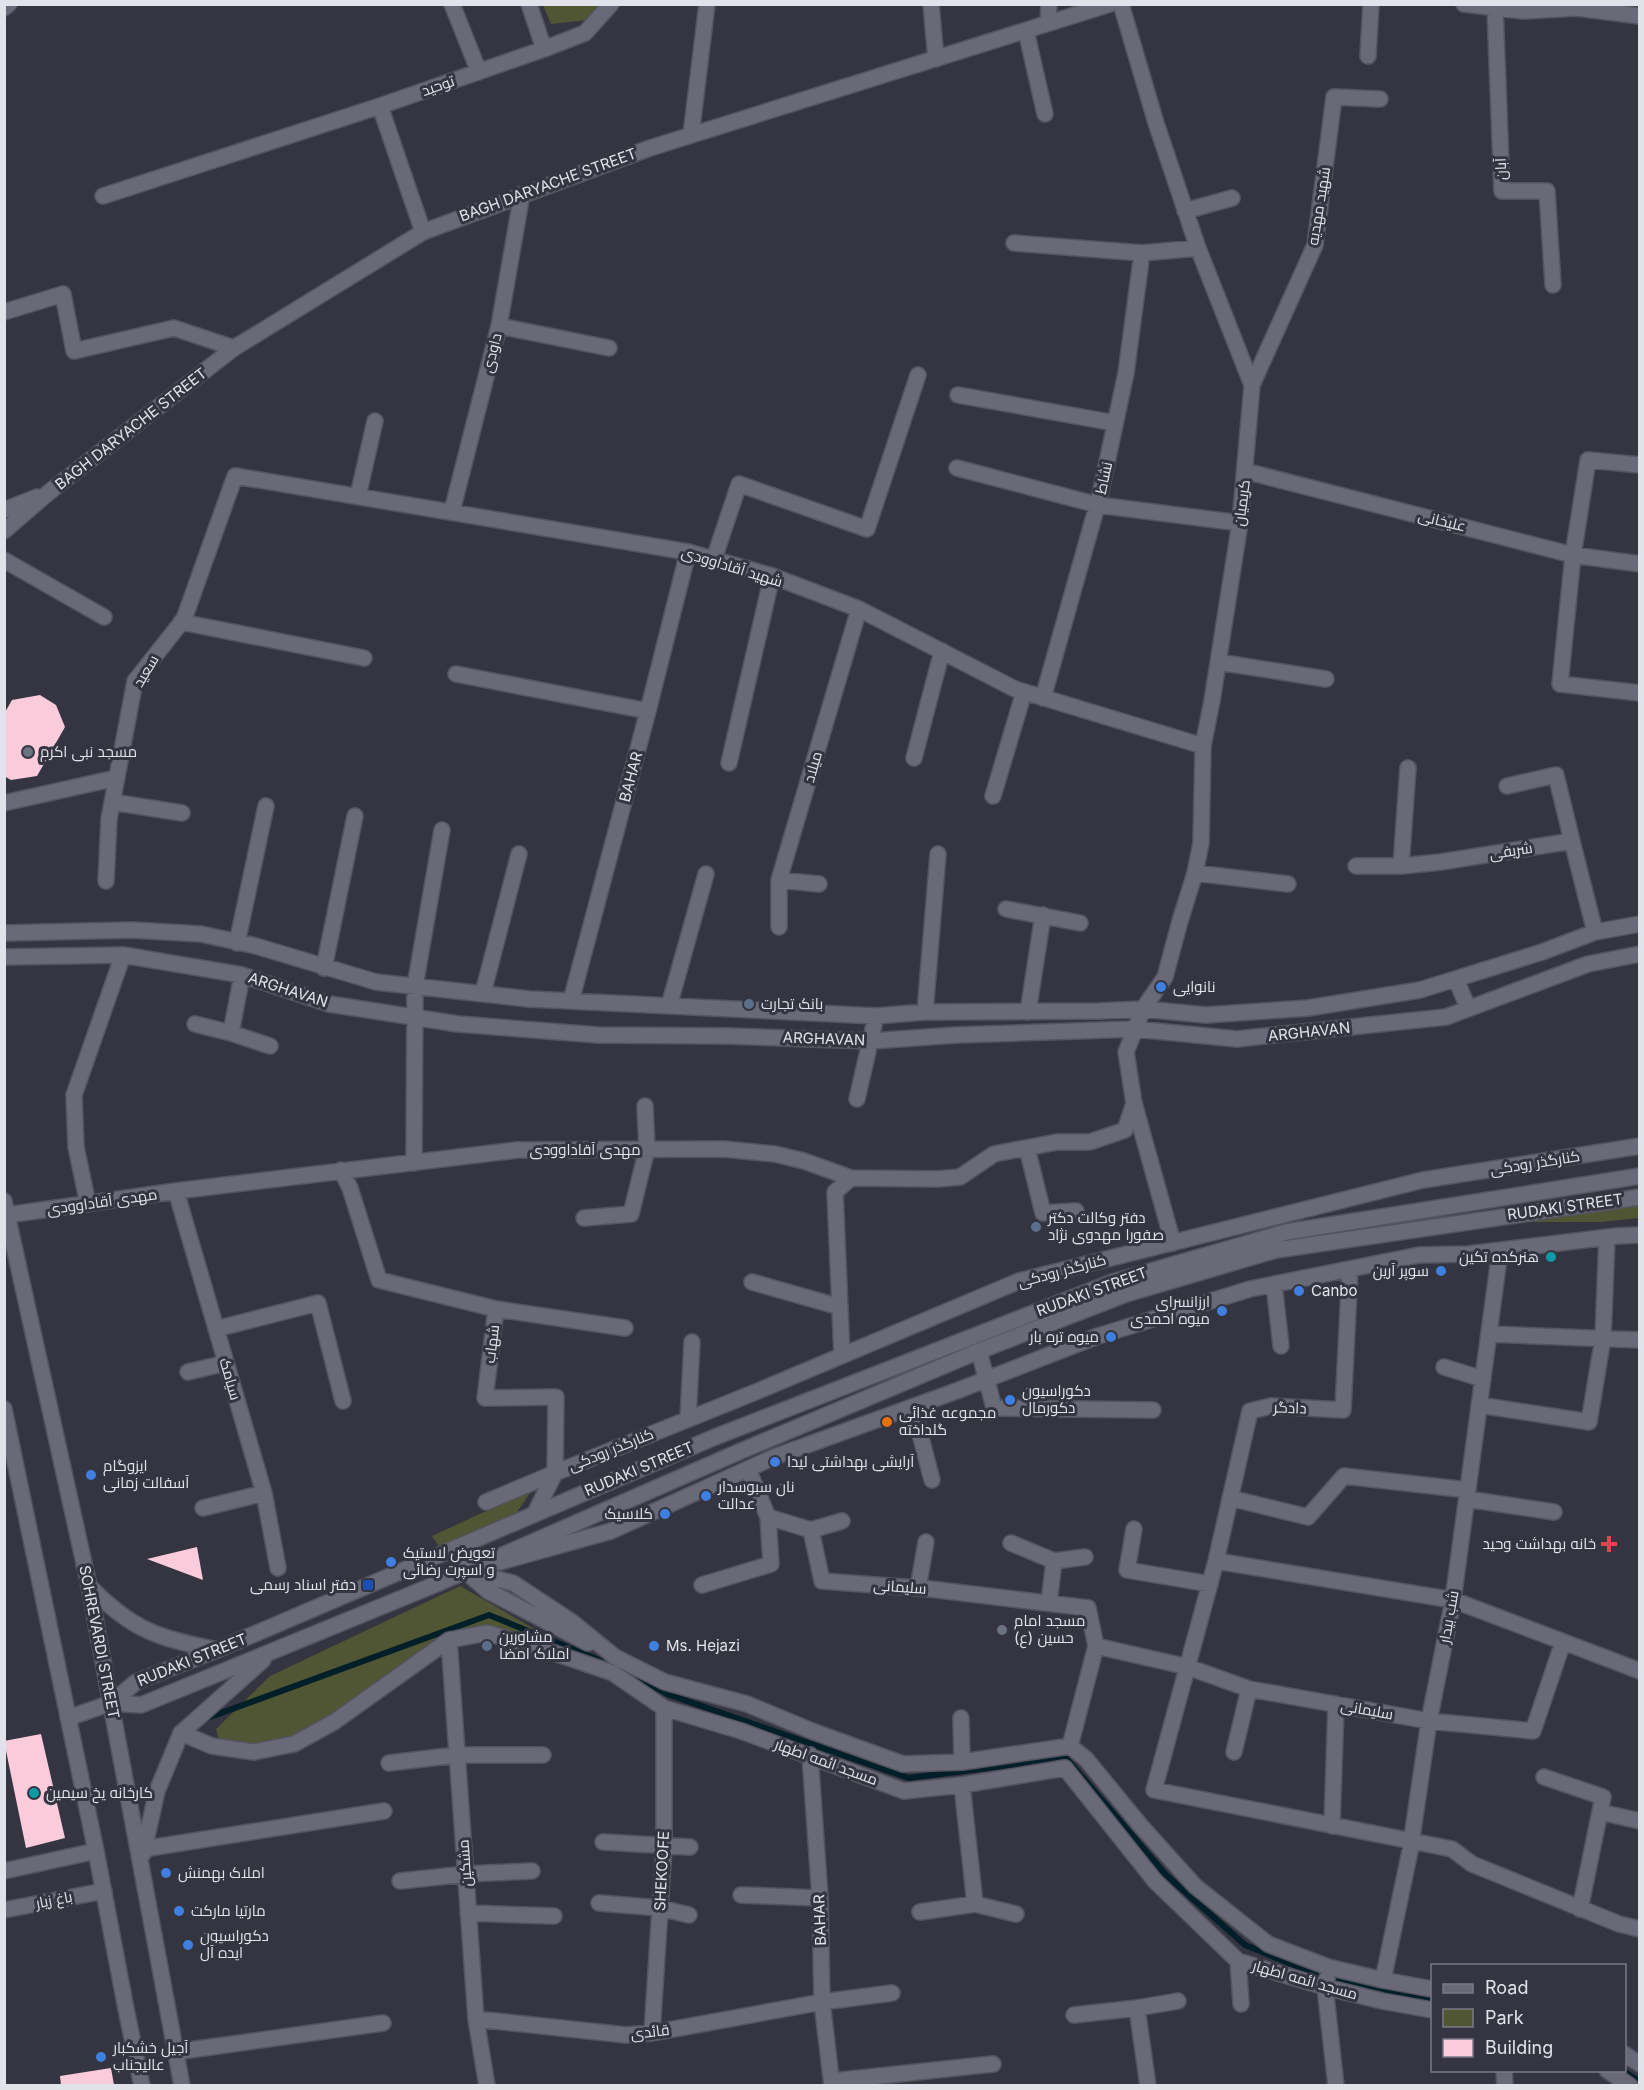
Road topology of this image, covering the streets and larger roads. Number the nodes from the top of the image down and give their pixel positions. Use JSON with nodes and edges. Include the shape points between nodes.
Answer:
{"nodes":[{"id":1,"x":9,"y":4,"type":"edge"},
{"id":2,"x":452,"y":4,"type":"edge"},
{"id":3,"x":529,"y":4,"type":"edge"},
{"id":4,"x":611,"y":4,"type":"edge"},
{"id":5,"x":707,"y":4,"type":"edge"},
{"id":6,"x":931,"y":4,"type":"edge"},
{"id":7,"x":1049,"y":4,"type":"edge"},
{"id":8,"x":1110,"y":4,"type":"edge"},
{"id":9,"x":1121,"y":4,"type":"edge"},
{"id":10,"x":1371,"y":4,"type":"edge"},
{"id":11,"x":1464,"y":4,"type":"edge"},
{"id":12,"x":1577,"y":6,"type":"edge"},
{"id":13,"x":4,"y":8,"type":"edge"},
{"id":14,"x":1495,"y":8,"type":"junction"},
{"id":15,"x":1640,"y":16,"type":"edge"},
{"id":16,"x":1048,"y":23,"type":"junction"},
{"id":17,"x":1026,"y":31,"type":"junction"},
{"id":18,"x":544,"y":49,"type":"junction"},
{"id":19,"x":1368,"y":56,"type":"dead end"},
{"id":20,"x":936,"y":59,"type":"junction"},
{"id":21,"x":479,"y":72,"type":"junction"},
{"id":22,"x":1380,"y":99,"type":"dead end"},
{"id":23,"x":380,"y":106,"type":"junction"},
{"id":24,"x":1045,"y":114,"type":"dead end"},
{"id":25,"x":691,"y":135,"type":"junction"},
{"id":26,"x":522,"y":194,"type":"junction"},
{"id":27,"x":103,"y":196,"type":"dead end"},
{"id":28,"x":1232,"y":198,"type":"dead end"},
{"id":29,"x":1185,"y":211,"type":"junction"},
{"id":30,"x":423,"y":232,"type":"junction"},
{"id":31,"x":1014,"y":243,"type":"dead end"},
{"id":32,"x":1198,"y":248,"type":"junction"},
{"id":33,"x":1142,"y":253,"type":"junction"},
{"id":34,"x":1553,"y":285,"type":"dead end"},
{"id":35,"x":4,"y":312,"type":"edge"},
{"id":36,"x":499,"y":326,"type":"junction"},
{"id":37,"x":234,"y":348,"type":"junction"},
{"id":38,"x":609,"y":348,"type":"dead end"},
{"id":39,"x":918,"y":375,"type":"dead end"},
{"id":40,"x":1252,"y":385,"type":"junction"},
{"id":41,"x":958,"y":395,"type":"dead end"},
{"id":42,"x":375,"y":422,"type":"dead end"},
{"id":43,"x":1115,"y":423,"type":"junction"},
{"id":44,"x":1640,"y":465,"type":"edge"},
{"id":45,"x":957,"y":468,"type":"dead end"},
{"id":46,"x":1245,"y":471,"type":"junction"},
{"id":47,"x":234,"y":476,"type":"joint"},
{"id":48,"x":48,"y":493,"type":"junction"},
{"id":49,"x":358,"y":496,"type":"junction"},
{"id":50,"x":1098,"y":505,"type":"junction"},
{"id":51,"x":4,"y":510,"type":"edge"},
{"id":52,"x":452,"y":511,"type":"junction"},
{"id":53,"x":1240,"y":523,"type":"junction"},
{"id":54,"x":4,"y":531,"type":"edge"},
{"id":55,"x":688,"y":552,"type":"junction"},
{"id":56,"x":1573,"y":555,"type":"junction"},
{"id":57,"x":714,"y":559,"type":"junction"},
{"id":58,"x":4,"y":560,"type":"edge"},
{"id":59,"x":1640,"y":564,"type":"edge"},
{"id":60,"x":772,"y":576,"type":"junction"},
{"id":61,"x":859,"y":609,"type":"junction"},
{"id":62,"x":104,"y":616,"type":"dead end"},
{"id":63,"x":181,"y":622,"type":"junction"},
{"id":64,"x":942,"y":651,"type":"junction"},
{"id":65,"x":364,"y":658,"type":"dead end"},
{"id":66,"x":1218,"y":662,"type":"junction"},
{"id":67,"x":456,"y":674,"type":"dead end"},
{"id":68,"x":1326,"y":679,"type":"dead end"},
{"id":69,"x":1024,"y":692,"type":"junction"},
{"id":70,"x":1640,"y":693,"type":"edge"},
{"id":71,"x":1042,"y":698,"type":"junction"},
{"id":72,"x":648,"y":711,"type":"junction"},
{"id":73,"x":1203,"y":747,"type":"junction"},
{"id":74,"x":914,"y":758,"type":"dead end"},
{"id":75,"x":729,"y":763,"type":"dead end"},
{"id":76,"x":1408,"y":768,"type":"dead end"},
{"id":77,"x":116,"y":778,"type":"junction"},
{"id":78,"x":1507,"y":786,"type":"dead end"},
{"id":79,"x":993,"y":796,"type":"dead end"},
{"id":80,"x":112,"y":802,"type":"junction"},
{"id":81,"x":4,"y":803,"type":"edge"},
{"id":82,"x":266,"y":806,"type":"dead end"},
{"id":83,"x":182,"y":813,"type":"dead end"},
{"id":84,"x":355,"y":816,"type":"dead end"},
{"id":85,"x":442,"y":830,"type":"dead end"},
{"id":86,"x":1572,"y":841,"type":"junction"},
{"id":87,"x":519,"y":854,"type":"dead end"},
{"id":88,"x":938,"y":854,"type":"dead end"},
{"id":89,"x":1356,"y":866,"type":"dead end"},
{"id":90,"x":1401,"y":866,"type":"junction"},
{"id":91,"x":1195,"y":873,"type":"junction"},
{"id":92,"x":706,"y":874,"type":"dead end"},
{"id":93,"x":779,"y":880,"type":"junction"},
{"id":94,"x":105,"y":881,"type":"dead end"},
{"id":95,"x":819,"y":884,"type":"dead end"},
{"id":96,"x":1288,"y":884,"type":"dead end"},
{"id":97,"x":1006,"y":909,"type":"dead end"},
{"id":98,"x":1043,"y":915,"type":"junction"},
{"id":99,"x":1080,"y":923,"type":"dead end"},
{"id":100,"x":1640,"y":924,"type":"edge"},
{"id":101,"x":779,"y":927,"type":"dead end"},
{"id":102,"x":1595,"y":932,"type":"junction"},
{"id":103,"x":4,"y":933,"type":"edge"},
{"id":104,"x":237,"y":943,"type":"junction"},
{"id":105,"x":1640,"y":954,"type":"edge"},
{"id":106,"x":123,"y":955,"type":"junction"},
{"id":107,"x":4,"y":957,"type":"edge"},
{"id":108,"x":324,"y":968,"type":"junction"},
{"id":109,"x":242,"y":975,"type":"junction"},
{"id":110,"x":1456,"y":979,"type":"junction"},
{"id":111,"x":415,"y":986,"type":"junction"},
{"id":112,"x":483,"y":993,"type":"junction"},
{"id":113,"x":571,"y":1001,"type":"junction"},
{"id":114,"x":669,"y":1006,"type":"junction"},
{"id":115,"x":1468,"y":1008,"type":"junction"},
{"id":116,"x":1143,"y":1009,"type":"junction"},
{"id":117,"x":925,"y":1012,"type":"junction"},
{"id":118,"x":959,"y":1012,"type":"junction"},
{"id":119,"x":1028,"y":1012,"type":"junction"},
{"id":120,"x":876,"y":1016,"type":"junction"},
{"id":121,"x":415,"y":1017,"type":"junction"},
{"id":122,"x":195,"y":1024,"type":"dead end"},
{"id":123,"x":1135,"y":1029,"type":"junction"},
{"id":124,"x":231,"y":1033,"type":"junction"},
{"id":125,"x":957,"y":1035,"type":"junction"},
{"id":126,"x":870,"y":1041,"type":"junction"},
{"id":127,"x":270,"y":1046,"type":"dead end"},
{"id":128,"x":857,"y":1099,"type":"dead end"},
{"id":129,"x":1134,"y":1103,"type":"junction"},
{"id":130,"x":645,"y":1106,"type":"dead end"},
{"id":131,"x":1640,"y":1146,"type":"edge"},
{"id":132,"x":1027,"y":1148,"type":"junction"},
{"id":133,"x":647,"y":1149,"type":"junction"},
{"id":134,"x":414,"y":1163,"type":"junction"},
{"id":135,"x":341,"y":1170,"type":"junction"},
{"id":136,"x":1640,"y":1176,"type":"edge"},
{"id":137,"x":851,"y":1178,"type":"junction"},
{"id":138,"x":176,"y":1191,"type":"junction"},
{"id":139,"x":1640,"y":1197,"type":"edge"},
{"id":140,"x":88,"y":1204,"type":"junction"},
{"id":141,"x":6,"y":1208,"type":"edge"},
{"id":142,"x":1076,"y":1211,"type":"dead end"},
{"id":143,"x":584,"y":1218,"type":"dead end"},
{"id":144,"x":1640,"y":1236,"type":"edge"},
{"id":145,"x":1606,"y":1238,"type":"junction"},
{"id":146,"x":1173,"y":1243,"type":"junction"},
{"id":147,"x":1500,"y":1251,"type":"junction"},
{"id":148,"x":1350,"y":1269,"type":"junction"},
{"id":149,"x":752,"y":1282,"type":"dead end"},
{"id":150,"x":1274,"y":1284,"type":"junction"},
{"id":151,"x":840,"y":1306,"type":"junction"},
{"id":152,"x":496,"y":1309,"type":"junction"},
{"id":153,"x":625,"y":1328,"type":"dead end"},
{"id":154,"x":216,"y":1329,"type":"junction"},
{"id":155,"x":1489,"y":1334,"type":"junction"},
{"id":156,"x":1603,"y":1338,"type":"junction"},
{"id":157,"x":1640,"y":1340,"type":"edge"},
{"id":158,"x":692,"y":1342,"type":"dead end"},
{"id":159,"x":1281,"y":1346,"type":"dead end"},
{"id":160,"x":979,"y":1352,"type":"junction"},
{"id":161,"x":842,"y":1356,"type":"junction"},
{"id":162,"x":226,"y":1363,"type":"junction"},
{"id":163,"x":1444,"y":1367,"type":"dead end"},
{"id":164,"x":188,"y":1372,"type":"dead end"},
{"id":165,"x":988,"y":1379,"type":"junction"},
{"id":166,"x":1483,"y":1379,"type":"junction"},
{"id":167,"x":343,"y":1401,"type":"dead end"},
{"id":168,"x":1479,"y":1405,"type":"junction"},
{"id":169,"x":914,"y":1407,"type":"junction"},
{"id":170,"x":4,"y":1409,"type":"edge"},
{"id":171,"x":1153,"y":1410,"type":"dead end"},
{"id":172,"x":688,"y":1419,"type":"junction"},
{"id":173,"x":748,"y":1469,"type":"junction"},
{"id":174,"x":555,"y":1473,"type":"junction"},
{"id":175,"x":932,"y":1480,"type":"dead end"},
{"id":176,"x":264,"y":1493,"type":"junction"},
{"id":177,"x":1467,"y":1494,"type":"junction"},
{"id":178,"x":1230,"y":1498,"type":"junction"},
{"id":179,"x":486,"y":1502,"type":"dead end"},
{"id":180,"x":202,"y":1508,"type":"dead end"},
{"id":181,"x":1554,"y":1512,"type":"dead end"},
{"id":182,"x":535,"y":1513,"type":"junction"},
{"id":183,"x":768,"y":1516,"type":"junction"},
{"id":184,"x":842,"y":1521,"type":"dead end"},
{"id":185,"x":812,"y":1530,"type":"junction"},
{"id":186,"x":1134,"y":1530,"type":"dead end"},
{"id":187,"x":926,"y":1542,"type":"dead end"},
{"id":188,"x":1011,"y":1543,"type":"dead end"},
{"id":189,"x":452,"y":1550,"type":"junction"},
{"id":190,"x":1085,"y":1557,"type":"dead end"},
{"id":191,"x":1054,"y":1561,"type":"junction"},
{"id":192,"x":1216,"y":1561,"type":"junction"},
{"id":193,"x":278,"y":1568,"type":"dead end"},
{"id":194,"x":465,"y":1571,"type":"junction"},
{"id":195,"x":1210,"y":1584,"type":"junction"},
{"id":196,"x":702,"y":1585,"type":"dead end"},
{"id":197,"x":89,"y":1586,"type":"junction"},
{"id":198,"x":918,"y":1588,"type":"junction"},
{"id":199,"x":1453,"y":1600,"type":"junction"},
{"id":200,"x":1048,"y":1603,"type":"junction"},
{"id":201,"x":449,"y":1640,"type":"junction"},
{"id":202,"x":1563,"y":1642,"type":"junction"},
{"id":203,"x":1096,"y":1646,"type":"junction"},
{"id":204,"x":217,"y":1650,"type":"junction"},
{"id":205,"x":269,"y":1654,"type":"junction"},
{"id":206,"x":614,"y":1665,"type":"junction"},
{"id":207,"x":1188,"y":1667,"type":"junction"},
{"id":208,"x":1640,"y":1671,"type":"edge"},
{"id":209,"x":1249,"y":1689,"type":"junction"},
{"id":210,"x":111,"y":1703,"type":"junction"},
{"id":211,"x":1336,"y":1704,"type":"junction"},
{"id":212,"x":664,"y":1708,"type":"junction"},
{"id":213,"x":68,"y":1718,"type":"junction"},
{"id":214,"x":961,"y":1718,"type":"dead end"},
{"id":215,"x":1429,"y":1721,"type":"junction"},
{"id":216,"x":181,"y":1733,"type":"junction"},
{"id":217,"x":1070,"y":1746,"type":"junction"},
{"id":218,"x":1234,"y":1752,"type":"dead end"},
{"id":219,"x":457,"y":1755,"type":"junction"},
{"id":220,"x":543,"y":1755,"type":"dead end"},
{"id":221,"x":810,"y":1755,"type":"junction"},
{"id":222,"x":962,"y":1762,"type":"junction"},
{"id":223,"x":389,"y":1763,"type":"dead end"},
{"id":224,"x":1544,"y":1777,"type":"dead end"},
{"id":225,"x":962,"y":1785,"type":"junction"},
{"id":226,"x":384,"y":1811,"type":"dead end"},
{"id":227,"x":1600,"y":1812,"type":"junction"},
{"id":228,"x":1640,"y":1821,"type":"edge"},
{"id":229,"x":1332,"y":1826,"type":"junction"},
{"id":230,"x":603,"y":1842,"type":"dead end"},
{"id":231,"x":1412,"y":1842,"type":"junction"},
{"id":232,"x":664,"y":1845,"type":"junction"},
{"id":233,"x":690,"y":1847,"type":"dead end"},
{"id":234,"x":143,"y":1849,"type":"junction"},
{"id":235,"x":96,"y":1851,"type":"junction"},
{"id":236,"x":4,"y":1871,"type":"edge"},
{"id":237,"x":532,"y":1871,"type":"dead end"},
{"id":238,"x":466,"y":1874,"type":"junction"},
{"id":239,"x":141,"y":1875,"type":"junction"},
{"id":240,"x":400,"y":1881,"type":"dead end"},
{"id":241,"x":104,"y":1891,"type":"junction"},
{"id":242,"x":741,"y":1895,"type":"dead end"},
{"id":243,"x":820,"y":1898,"type":"junction"},
{"id":244,"x":599,"y":1903,"type":"dead end"},
{"id":245,"x":975,"y":1904,"type":"junction"},
{"id":246,"x":660,"y":1908,"type":"junction"},
{"id":247,"x":1580,"y":1909,"type":"junction"},
{"id":248,"x":4,"y":1910,"type":"edge"},
{"id":249,"x":920,"y":1912,"type":"dead end"},
{"id":250,"x":468,"y":1913,"type":"junction"},
{"id":251,"x":1016,"y":1914,"type":"dead end"},
{"id":252,"x":554,"y":1916,"type":"dead end"},
{"id":253,"x":689,"y":1916,"type":"dead end"},
{"id":254,"x":1640,"y":1929,"type":"edge"},
{"id":255,"x":1238,"y":1960,"type":"junction"},
{"id":256,"x":1328,"y":1968,"type":"junction"},
{"id":257,"x":1383,"y":1980,"type":"junction"},
{"id":258,"x":1325,"y":1986,"type":"junction"},
{"id":259,"x":1431,"y":1989,"type":"edge"},
{"id":260,"x":892,"y":1993,"type":"dead end"},
{"id":261,"x":1178,"y":2001,"type":"dead end"},
{"id":262,"x":822,"y":2002,"type":"junction"},
{"id":263,"x":1241,"y":2004,"type":"dead end"},
{"id":264,"x":1137,"y":2008,"type":"junction"},
{"id":265,"x":1431,"y":2010,"type":"edge"},
{"id":266,"x":1074,"y":2015,"type":"dead end"},
{"id":267,"x":476,"y":2019,"type":"junction"},
{"id":268,"x":383,"y":2023,"type":"dead end"},
{"id":269,"x":652,"y":2033,"type":"junction"},
{"id":270,"x":175,"y":2052,"type":"junction"},
{"id":271,"x":1626,"y":2055,"type":"edge"},
{"id":272,"x":993,"y":2064,"type":"dead end"},
{"id":273,"x":1640,"y":2064,"type":"edge"},
{"id":274,"x":1610,"y":2072,"type":"edge"},
{"id":275,"x":832,"y":2083,"type":"edge"},
{"id":276,"x":142,"y":2085,"type":"edge"},
{"id":277,"x":182,"y":2085,"type":"edge"},
{"id":278,"x":487,"y":2085,"type":"edge"},
{"id":279,"x":1148,"y":2085,"type":"edge"},
{"id":280,"x":1336,"y":2085,"type":"edge"},
{"id":281,"x":1630,"y":2085,"type":"edge"}],
"edges":[{"from":1,"to":13,"type":"street"},
{"from":2,"to":21,"type":"street"},
{"from":3,"to":18,"type":"street"},
{"from":4,"to":18,"type":"street","name":"توحید","via":[[585,33]]},
{"from":5,"to":25,"type":"street"},
{"from":6,"to":20,"type":"street"},
{"from":7,"to":16,"type":"street"},
{"from":8,"to":16,"type":"street","name":"BAGH DARYACHE STREET"},
{"from":9,"to":29,"type":"street","name":"کریمیان"},
{"from":10,"to":19,"type":"street"},
{"from":11,"to":14,"type":"street"},
{"from":12,"to":14,"type":"street","via":[[1523,11]]},
{"from":12,"to":15,"type":"street"},
{"from":14,"to":34,"type":"street","name":"آبان","via":[[1502,190],[1547,191]]},
{"from":16,"to":17,"type":"street","name":"BAGH DARYACHE STREET"},
{"from":17,"to":20,"type":"street","name":"BAGH DARYACHE STREET"},
{"from":17,"to":24,"type":"street"},
{"from":18,"to":21,"type":"street","name":"توحید"},
{"from":20,"to":25,"type":"street","name":"BAGH DARYACHE STREET"},
{"from":21,"to":23,"type":"street","name":"توحید"},
{"from":22,"to":40,"type":"street","name":"شهید مهدیه","via":[[1334,97],[1315,245]]},
{"from":23,"to":27,"type":"street","name":"توحید"},
{"from":23,"to":30,"type":"street"},
{"from":25,"to":26,"type":"street","name":"BAGH DARYACHE STREET"},
{"from":26,"to":30,"type":"street","name":"BAGH DARYACHE STREET"},
{"from":26,"to":36,"type":"street","name":"داودی"},
{"from":28,"to":29,"type":"street"},
{"from":29,"to":32,"type":"street","name":"کریمیان"},
{"from":30,"to":37,"type":"street","name":"BAGH DARYACHE STREET"},
{"from":31,"to":33,"type":"street"},
{"from":32,"to":33,"type":"street"},
{"from":32,"to":40,"type":"street","name":"کریمیان"},
{"from":33,"to":43,"type":"street","name":"نشاط","via":[[1126,373]]},
{"from":35,"to":37,"type":"street","via":[[63,294],[74,351],[174,328]]},
{"from":36,"to":38,"type":"street"},
{"from":36,"to":52,"type":"street","name":"داودی"},
{"from":37,"to":48,"type":"street","name":"BAGH DARYACHE STREET"},
{"from":39,"to":57,"type":"street","via":[[867,529],[739,484]]},
{"from":40,"to":46,"type":"street","name":"کریمیان"},
{"from":41,"to":43,"type":"street"},
{"from":42,"to":49,"type":"street"},
{"from":43,"to":50,"type":"street","name":"نشاط"},
{"from":44,"to":56,"type":"street","via":[[1588,460]]},
{"from":45,"to":50,"type":"street"},
{"from":46,"to":53,"type":"street","name":"کریمیان"},
{"from":46,"to":56,"type":"street","name":"علیخانی"},
{"from":47,"to":49,"type":"street","name":"شهید آقاداوودی"},
{"from":47,"to":63,"type":"street","name":"سعید"},
{"from":48,"to":51,"type":"street"},
{"from":48,"to":54,"type":"street"},
{"from":49,"to":52,"type":"street","name":"شهید آقاداوودی"},
{"from":50,"to":53,"type":"street"},
{"from":50,"to":71,"type":"street","name":"نشاط"},
{"from":52,"to":55,"type":"street","name":"شهید آقاداوودی"},
{"from":53,"to":66,"type":"street","name":"کریمیان"},
{"from":55,"to":57,"type":"street","name":"شهید آقاداوودی"},
{"from":55,"to":72,"type":"street","name":"BAHAR"},
{"from":56,"to":59,"type":"street","name":"علیخانی"},
{"from":56,"to":70,"type":"street","via":[[1560,684]]},
{"from":57,"to":60,"type":"street","name":"شهید آقاداوودی"},
{"from":58,"to":62,"type":"street"},
{"from":60,"to":61,"type":"street","name":"شهید آقاداوودی"},
{"from":60,"to":75,"type":"street"},
{"from":61,"to":64,"type":"street","name":"شهید آقاداوودی"},
{"from":61,"to":93,"type":"street","name":"میلاد"},
{"from":63,"to":65,"type":"street"},
{"from":63,"to":77,"type":"street","name":"سعید","via":[[135,681]]},
{"from":64,"to":69,"type":"street","name":"شهید آقاداوودی"},
{"from":64,"to":74,"type":"street"},
{"from":66,"to":68,"type":"street"},
{"from":66,"to":73,"type":"street","name":"کریمیان"},
{"from":67,"to":72,"type":"street"},
{"from":69,"to":71,"type":"street","name":"شهید آقاداوودی"},
{"from":69,"to":79,"type":"street"},
{"from":71,"to":73,"type":"street","name":"شهید آقاداوودی"},
{"from":72,"to":113,"type":"street","name":"BAHAR"},
{"from":73,"to":91,"type":"street","name":"کریمیان","via":[[1201,843]]},
{"from":76,"to":90,"type":"street"},
{"from":77,"to":80,"type":"street","name":"سعید"},
{"from":77,"to":81,"type":"street"},
{"from":78,"to":86,"type":"street","via":[[1556,775]]},
{"from":80,"to":83,"type":"street"},
{"from":80,"to":94,"type":"street","name":"سعید"},
{"from":82,"to":104,"type":"street"},
{"from":84,"to":108,"type":"street"},
{"from":85,"to":111,"type":"street"},
{"from":86,"to":90,"type":"street","name":"شریفی"},
{"from":86,"to":102,"type":"street"},
{"from":87,"to":112,"type":"street"},
{"from":88,"to":117,"type":"street"},
{"from":89,"to":90,"type":"street","name":"شریفی"},
{"from":91,"to":96,"type":"street"},
{"from":91,"to":116,"type":"street","name":"کریمیان","via":[[1165,977]]},
{"from":92,"to":114,"type":"street"},
{"from":93,"to":95,"type":"street"},
{"from":93,"to":101,"type":"street","name":"میلاد"},
{"from":97,"to":98,"type":"street"},
{"from":98,"to":99,"type":"street"},
{"from":98,"to":119,"type":"street"},
{"from":100,"to":102,"type":"street","name":"ARGHAVAN"},
{"from":102,"to":110,"type":"street","name":"ARGHAVAN"},
{"from":103,"to":104,"type":"street","name":"ARGHAVAN","via":[[132,930],[201,934]]},
{"from":104,"to":108,"type":"street","name":"ARGHAVAN"},
{"from":105,"to":115,"type":"street","name":"ARGHAVAN","via":[[1588,964]]},
{"from":106,"to":107,"type":"street","name":"ARGHAVAN"},
{"from":106,"to":109,"type":"street","name":"ARGHAVAN"},
{"from":106,"to":140,"type":"street","via":[[74,1095],[76,1148]]},
{"from":108,"to":111,"type":"street","name":"ARGHAVAN","via":[[376,982]]},
{"from":109,"to":121,"type":"street","name":"ARGHAVAN","via":[[328,1004]]},
{"from":109,"to":124,"type":"street"},
{"from":110,"to":115,"type":"street"},
{"from":110,"to":116,"type":"street","name":"ARGHAVAN","via":[[1420,990],[1308,1008],[1206,1015]]},
{"from":111,"to":112,"type":"street","name":"ARGHAVAN"},
{"from":111,"to":121,"type":"street"},
{"from":112,"to":113,"type":"street","name":"ARGHAVAN"},
{"from":113,"to":114,"type":"street","name":"ARGHAVAN"},
{"from":114,"to":120,"type":"street","name":"ARGHAVAN"},
{"from":115,"to":123,"type":"street","name":"ARGHAVAN","via":[[1446,1017],[1237,1039]]},
{"from":116,"to":119,"type":"street","name":"ARGHAVAN"},
{"from":116,"to":123,"type":"street","name":"کریمیان"},
{"from":117,"to":118,"type":"street","name":"ARGHAVAN"},
{"from":117,"to":120,"type":"street","name":"ARGHAVAN"},
{"from":118,"to":119,"type":"street","name":"ARGHAVAN"},
{"from":118,"to":125,"type":"street"},
{"from":120,"to":126,"type":"street"},
{"from":121,"to":126,"type":"street","name":"ARGHAVAN","via":[[597,1035]]},
{"from":121,"to":134,"type":"street"},
{"from":122,"to":124,"type":"street"},
{"from":123,"to":125,"type":"street","name":"ARGHAVAN"},
{"from":123,"to":129,"type":"street","name":"کریمیان","via":[[1126,1052]]},
{"from":124,"to":127,"type":"street"},
{"from":125,"to":126,"type":"street","name":"ARGHAVAN"},
{"from":126,"to":128,"type":"street"},
{"from":129,"to":132,"type":"street","name":"مهدی آقاداوودی","via":[[1125,1130],[1090,1142],[1057,1142]]},
{"from":129,"to":146,"type":"street","name":"کریمیان"},
{"from":130,"to":133,"type":"street"},
{"from":131,"to":146,"type":"street","name":"کنارگذر رودکی","via":[[1423,1180]]},
{"from":132,"to":137,"type":"street","name":"مهدی آقاداوودی","via":[[993,1154],[960,1177]]},
{"from":132,"to":142,"type":"street","via":[[1043,1213]]},
{"from":133,"to":134,"type":"street","name":"مهدی آقاداوودی","via":[[517,1150]]},
{"from":133,"to":137,"type":"street","name":"مهدی آقاداوودی","via":[[724,1149],[775,1154]]},
{"from":133,"to":143,"type":"street","via":[[631,1214]]},
{"from":134,"to":135,"type":"street","name":"مهدی آقاداوودی"},
{"from":135,"to":138,"type":"street","name":"مهدی آقاداوودی"},
{"from":135,"to":152,"type":"street","name":"شهاب","via":[[379,1280]]},
{"from":136,"to":182,"type":"street","name":"RUDAKI STREET","via":[[1286,1232],[1113,1282],[716,1437]]},
{"from":137,"to":151,"type":"street","via":[[836,1192]]},
{"from":138,"to":140,"type":"street","name":"مهدی آقاداوودی"},
{"from":138,"to":154,"type":"street","name":"سیامک"},
{"from":139,"to":160,"type":"street","name":"RUDAKI STREET","via":[[1276,1250],[1126,1294]]},
{"from":140,"to":141,"type":"street","name":"مهدی آقاداوودی"},
{"from":141,"to":197,"type":"street","name":"SOHREVARDI STREET"},
{"from":144,"to":145,"type":"street"},
{"from":145,"to":147,"type":"street"},
{"from":145,"to":156,"type":"street"},
{"from":146,"to":161,"type":"street","name":"کنارگذر رودکی","via":[[1019,1281]]},
{"from":147,"to":148,"type":"street","via":[[1419,1255]]},
{"from":147,"to":155,"type":"street","name":"شب بیدار"},
{"from":148,"to":150,"type":"street"},
{"from":148,"to":178,"type":"street","name":"دادگر","via":[[1342,1410],[1271,1406],[1250,1410]]},
{"from":149,"to":151,"type":"street"},
{"from":150,"to":159,"type":"street"},
{"from":150,"to":165,"type":"street","via":[[1098,1336]]},
{"from":151,"to":161,"type":"street"},
{"from":152,"to":153,"type":"street"},
{"from":152,"to":174,"type":"street","name":"شهاب","via":[[485,1398],[556,1397]]},
{"from":154,"to":162,"type":"street","name":"سیامک"},
{"from":154,"to":167,"type":"street","via":[[318,1302]]},
{"from":155,"to":156,"type":"street"},
{"from":155,"to":166,"type":"street","name":"شب بیدار"},
{"from":156,"to":157,"type":"street"},
{"from":156,"to":168,"type":"street","via":[[1589,1422]]},
{"from":158,"to":172,"type":"street"},
{"from":160,"to":165,"type":"street"},
{"from":160,"to":194,"type":"street","name":"RUDAKI STREET"},
{"from":161,"to":172,"type":"street","name":"کنارگذر رودکی"},
{"from":162,"to":164,"type":"street"},
{"from":162,"to":176,"type":"street","name":"سیامک"},
{"from":163,"to":166,"type":"street"},
{"from":165,"to":169,"type":"street"},
{"from":165,"to":171,"type":"street","via":[[994,1408]]},
{"from":166,"to":168,"type":"street","name":"شب بیدار"},
{"from":168,"to":177,"type":"street","name":"شب بیدار"},
{"from":169,"to":173,"type":"street"},
{"from":169,"to":175,"type":"street"},
{"from":170,"to":213,"type":"street"},
{"from":172,"to":174,"type":"street","name":"کنارگذر رودکی"},
{"from":173,"to":183,"type":"street"},
{"from":173,"to":194,"type":"street","via":[[611,1531]]},
{"from":174,"to":179,"type":"street"},
{"from":174,"to":182,"type":"street","name":"کنارگذر رودکی"},
{"from":176,"to":180,"type":"street"},
{"from":176,"to":193,"type":"street","name":"سیامک"},
{"from":177,"to":178,"type":"street","via":[[1344,1476],[1308,1517]]},
{"from":177,"to":181,"type":"street"},
{"from":177,"to":199,"type":"street","name":"شب بیدار"},
{"from":178,"to":192,"type":"street","name":"دادگر"},
{"from":182,"to":189,"type":"street","name":"RUDAKI STREET"},
{"from":183,"to":185,"type":"street"},
{"from":183,"to":196,"type":"street","via":[[771,1564]]},
{"from":184,"to":185,"type":"street"},
{"from":185,"to":198,"type":"street","name":"سلیمانی","via":[[822,1581]]},
{"from":186,"to":195,"type":"street","via":[[1127,1570]]},
{"from":187,"to":198,"type":"street"},
{"from":188,"to":191,"type":"street"},
{"from":189,"to":194,"type":"street"},
{"from":189,"to":204,"type":"street","name":"RUDAKI STREET"},
{"from":190,"to":191,"type":"street"},
{"from":191,"to":200,"type":"street"},
{"from":192,"to":195,"type":"street","name":"دادگر"},
{"from":192,"to":199,"type":"street"},
{"from":194,"to":205,"type":"street","name":"RUDAKI STREET"},
{"from":194,"to":206,"type":"street","name":"مسجد ائمه اطهار","via":[[513,1583],[572,1622]]},
{"from":195,"to":207,"type":"street","name":"دادگر"},
{"from":197,"to":204,"type":"street","via":[[104,1602],[149,1631]]},
{"from":197,"to":210,"type":"street","name":"SOHREVARDI STREET"},
{"from":198,"to":200,"type":"street","name":"سلیمانی"},
{"from":199,"to":202,"type":"street"},
{"from":199,"to":215,"type":"street","name":"شب بیدار"},
{"from":200,"to":203,"type":"street","name":"سلیمانی","via":[[1088,1608]]},
{"from":201,"to":206,"type":"street","name":"مسجد ائمه اطهار","via":[[487,1633]]},
{"from":201,"to":216,"type":"street","name":"مسجد ائمه اطهار","via":[[334,1722],[294,1744],[255,1752],[213,1746]]},
{"from":201,"to":219,"type":"street","name":"مشکین"},
{"from":202,"to":208,"type":"street"},
{"from":202,"to":215,"type":"street","name":"سلیمانی","via":[[1533,1731]]},
{"from":203,"to":207,"type":"street","name":"سلیمانی"},
{"from":203,"to":217,"type":"street","name":"سلیمانی"},
{"from":204,"to":210,"type":"street","name":"RUDAKI STREET","via":[[136,1682]]},
{"from":205,"to":210,"type":"street","name":"RUDAKI STREET","via":[[141,1705]]},
{"from":205,"to":216,"type":"street"},
{"from":206,"to":212,"type":"street","name":"مسجد ائمه اطهار"},
{"from":206,"to":222,"type":"street","name":"مسجد ائمه اطهار","via":[[747,1704],[903,1764]]},
{"from":207,"to":209,"type":"street","name":"سلیمانی"},
{"from":207,"to":229,"type":"street","name":"دادگر","via":[[1154,1790]]},
{"from":209,"to":211,"type":"street","name":"سلیمانی"},
{"from":209,"to":218,"type":"street"},
{"from":210,"to":213,"type":"street"},
{"from":210,"to":239,"type":"street","name":"SOHREVARDI STREET"},
{"from":211,"to":215,"type":"street","name":"سلیمانی"},
{"from":211,"to":229,"type":"street"},
{"from":212,"to":221,"type":"street","name":"مسجد ائمه اطهار"},
{"from":212,"to":232,"type":"street","name":"SHEKOOFE"},
{"from":213,"to":235,"type":"street"},
{"from":214,"to":222,"type":"street"},
{"from":215,"to":231,"type":"street","name":"شب بیدار"},
{"from":216,"to":234,"type":"street","via":[[158,1791]]},
{"from":217,"to":222,"type":"street","name":"مسجد ائمه اطهار"},
{"from":217,"to":256,"type":"street","name":"مسجد ائمه اطهار","via":[[1086,1759],[1195,1886],[1268,1944]]},
{"from":219,"to":220,"type":"street"},
{"from":219,"to":223,"type":"street"},
{"from":219,"to":238,"type":"street","name":"مشکین"},
{"from":221,"to":225,"type":"street","name":"مسجد ائمه اطهار","via":[[904,1791]]},
{"from":221,"to":243,"type":"street","name":"BAHAR"},
{"from":224,"to":227,"type":"street","via":[[1603,1797]]},
{"from":225,"to":245,"type":"street"},
{"from":225,"to":255,"type":"street","name":"مسجد ائمه اطهار","via":[[1065,1768],[1155,1881]]},
{"from":226,"to":234,"type":"street"},
{"from":227,"to":228,"type":"street"},
{"from":227,"to":247,"type":"street"},
{"from":229,"to":231,"type":"street"},
{"from":230,"to":232,"type":"street"},
{"from":231,"to":247,"type":"street","via":[[1452,1850],[1472,1864]]},
{"from":231,"to":257,"type":"street","name":"شب بیدار"},
{"from":232,"to":233,"type":"street"},
{"from":232,"to":246,"type":"street","name":"SHEKOOFE"},
{"from":234,"to":239,"type":"street"},
{"from":235,"to":236,"type":"street"},
{"from":235,"to":241,"type":"street"},
{"from":237,"to":238,"type":"street"},
{"from":238,"to":240,"type":"street"},
{"from":238,"to":250,"type":"street","name":"مشکین"},
{"from":239,"to":270,"type":"street","name":"SOHREVARDI STREET"},
{"from":241,"to":248,"type":"street","name":"باغ زیار"},
{"from":241,"to":276,"type":"street"},
{"from":242,"to":243,"type":"street"},
{"from":243,"to":262,"type":"street","name":"BAHAR"},
{"from":244,"to":246,"type":"street"},
{"from":245,"to":249,"type":"street"},
{"from":245,"to":251,"type":"street"},
{"from":246,"to":253,"type":"street"},
{"from":246,"to":269,"type":"street","name":"SHEKOOFE"},
{"from":247,"to":254,"type":"street"},
{"from":250,"to":252,"type":"street"},
{"from":250,"to":267,"type":"street","name":"مشکین"},
{"from":255,"to":258,"type":"street","name":"مسجد ائمه اطهار"},
{"from":255,"to":263,"type":"street"},
{"from":256,"to":257,"type":"street","name":"مسجد ائمه اطهار"},
{"from":256,"to":258,"type":"street"},
{"from":257,"to":259,"type":"street","name":"مسجد ائمه اطهار"},
{"from":258,"to":265,"type":"street","name":"مسجد ائمه اطهار"},
{"from":258,"to":280,"type":"street"},
{"from":260,"to":262,"type":"street","name":"قائدی"},
{"from":261,"to":264,"type":"street"},
{"from":262,"to":269,"type":"street","name":"قائدی"},
{"from":262,"to":275,"type":"street","name":"BAHAR"},
{"from":264,"to":266,"type":"street"},
{"from":264,"to":279,"type":"street"},
{"from":267,"to":269,"type":"street","name":"قائدی","via":[[626,2036]]},
{"from":267,"to":278,"type":"street","name":"مشکین"},
{"from":268,"to":270,"type":"street"},
{"from":270,"to":277,"type":"street","name":"SOHREVARDI STREET"},
{"from":271,"to":273,"type":"street"},
{"from":272,"to":275,"type":"street"},
{"from":274,"to":281,"type":"street"}]}
